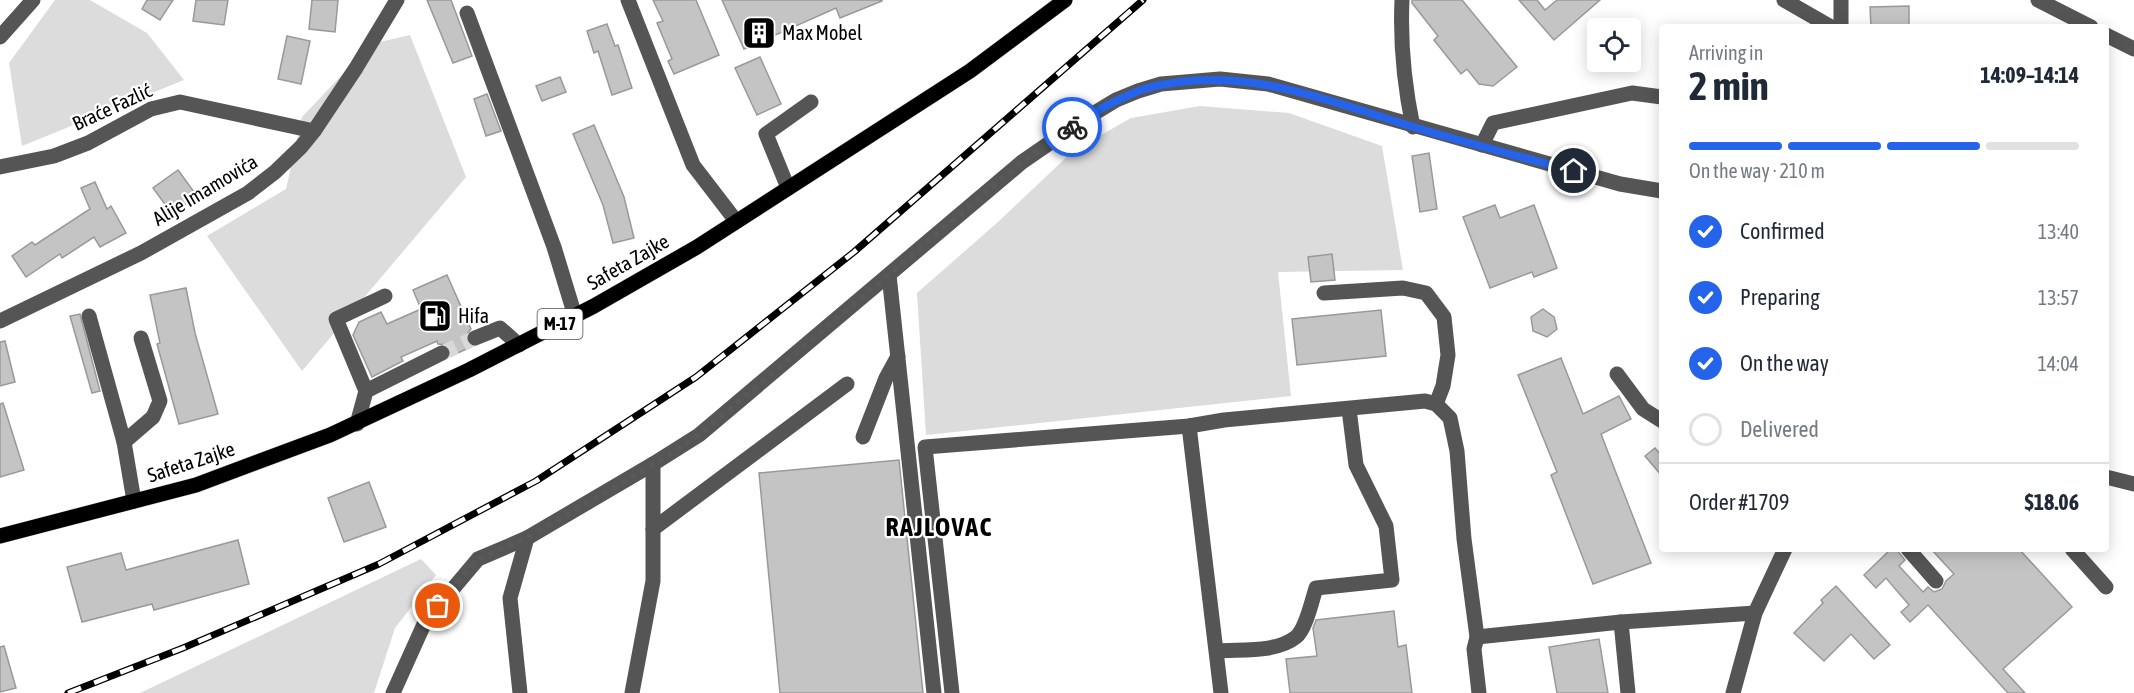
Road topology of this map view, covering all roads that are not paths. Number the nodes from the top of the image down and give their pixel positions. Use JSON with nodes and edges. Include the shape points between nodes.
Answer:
{"nodes":[{"id":1,"x":33,"y":0,"type":"edge"},
{"id":2,"x":398,"y":0,"type":"edge"},
{"id":3,"x":628,"y":0,"type":"edge"},
{"id":4,"x":1065,"y":0,"type":"edge"},
{"id":5,"x":1402,"y":0,"type":"edge"},
{"id":6,"x":1784,"y":0,"type":"edge"},
{"id":7,"x":1841,"y":0,"type":"edge"},
{"id":8,"x":2038,"y":0,"type":"edge"},
{"id":9,"x":467,"y":13,"type":"dead end"},
{"id":10,"x":1826,"y":24,"type":"edge"},
{"id":11,"x":1841,"y":24,"type":"edge"},
{"id":12,"x":2085,"y":24,"type":"edge"},
{"id":13,"x":2109,"y":36,"type":"edge"},
{"id":14,"x":0,"y":37,"type":"edge"},
{"id":15,"x":2134,"y":49,"type":"edge"},
{"id":16,"x":1659,"y":97,"type":"edge"},
{"id":17,"x":811,"y":102,"type":"dead end"},
{"id":18,"x":1413,"y":127,"type":"junction"},
{"id":19,"x":314,"y":131,"type":"junction"},
{"id":20,"x":1482,"y":146,"type":"junction"},
{"id":21,"x":0,"y":167,"type":"edge"},
{"id":22,"x":788,"y":188,"type":"junction"},
{"id":23,"x":1659,"y":190,"type":"edge"},
{"id":24,"x":736,"y":221,"type":"junction"},
{"id":25,"x":889,"y":275,"type":"junction"},
{"id":26,"x":1324,"y":293,"type":"dead end"},
{"id":27,"x":385,"y":296,"type":"dead end"},
{"id":28,"x":89,"y":316,"type":"dead end"},
{"id":29,"x":575,"y":316,"type":"junction"},
{"id":30,"x":0,"y":321,"type":"edge"},
{"id":31,"x":141,"y":338,"type":"dead end"},
{"id":32,"x":476,"y":338,"type":"tunnel mouth"},
{"id":33,"x":519,"y":345,"type":"junction"},
{"id":34,"x":442,"y":353,"type":"tunnel mouth"},
{"id":35,"x":898,"y":356,"type":"junction"},
{"id":36,"x":1617,"y":374,"type":"dead end"},
{"id":37,"x":847,"y":384,"type":"dead end"},
{"id":38,"x":366,"y":391,"type":"junction"},
{"id":39,"x":1436,"y":404,"type":"junction"},
{"id":40,"x":1349,"y":408,"type":"junction"},
{"id":41,"x":1659,"y":419,"type":"edge"},
{"id":42,"x":357,"y":424,"type":"junction"},
{"id":43,"x":1189,"y":426,"type":"junction"},
{"id":44,"x":862,"y":437,"type":"dead end"},
{"id":45,"x":123,"y":442,"type":"junction"},
{"id":46,"x":653,"y":465,"type":"junction"},
{"id":47,"x":2109,"y":478,"type":"edge"},
{"id":48,"x":2134,"y":484,"type":"edge"},
{"id":49,"x":134,"y":501,"type":"junction"},
{"id":50,"x":653,"y":530,"type":"junction"},
{"id":51,"x":0,"y":536,"type":"edge"},
{"id":52,"x":527,"y":538,"type":"junction"},
{"id":53,"x":1784,"y":552,"type":"edge"},
{"id":54,"x":1911,"y":552,"type":"edge"},
{"id":55,"x":2076,"y":552,"type":"edge"},
{"id":56,"x":1936,"y":581,"type":"dead end"},
{"id":57,"x":2106,"y":587,"type":"dead end"},
{"id":58,"x":1755,"y":613,"type":"junction"},
{"id":59,"x":1621,"y":622,"type":"junction"},
{"id":60,"x":1477,"y":637,"type":"junction"},
{"id":61,"x":1217,"y":651,"type":"junction"},
{"id":62,"x":393,"y":693,"type":"edge"},
{"id":63,"x":520,"y":693,"type":"edge"},
{"id":64,"x":632,"y":693,"type":"edge"},
{"id":65,"x":933,"y":693,"type":"edge"},
{"id":66,"x":952,"y":693,"type":"edge"},
{"id":67,"x":1221,"y":693,"type":"edge"},
{"id":68,"x":1479,"y":693,"type":"edge"},
{"id":69,"x":1628,"y":693,"type":"edge"},
{"id":70,"x":1733,"y":693,"type":"edge"}],
"edges":[{"from":1,"to":14,"type":"street"},
{"from":2,"to":19,"type":"street","name":"Alije Imamovića"},
{"from":3,"to":24,"type":"street","via":[[693,165]]},
{"from":4,"to":22,"type":"main road","name":"Safeta Zajke","number":"M-17","via":[[970,71]]},
{"from":5,"to":18,"type":"street","via":[[1400,39]]},
{"from":6,"to":10,"type":"street"},
{"from":7,"to":11,"type":"street"},
{"from":8,"to":12,"type":"street"},
{"from":9,"to":29,"type":"street","via":[[554,248]]},
{"from":13,"to":15,"type":"street"},
{"from":16,"to":20,"type":"street","via":[[1632,93],[1493,123]]},
{"from":17,"to":22,"type":"street","via":[[766,134]]},
{"from":18,"to":20,"type":"street"},
{"from":18,"to":25,"type":"street","via":[[1268,84],[1220,79],[1161,84],[1116,100],[1022,162]]},
{"from":19,"to":21,"type":"street","name":"Braće Fazlić","via":[[180,102],[150,109],[88,143],[54,156]]},
{"from":19,"to":30,"type":"street","name":"Alije Imamovića","via":[[275,172],[248,193],[141,253]]},
{"from":20,"to":23,"type":"street","via":[[1620,184]]},
{"from":22,"to":24,"type":"main road","name":"Safeta Zajke","number":"M-17"},
{"from":24,"to":29,"type":"main road","name":"Safeta Zajke","number":"M-17"},
{"from":25,"to":35,"type":"street"},
{"from":25,"to":46,"type":"street","via":[[728,412]]},
{"from":26,"to":39,"type":"street","via":[[1403,288],[1426,293],[1444,317],[1448,355]]},
{"from":27,"to":38,"type":"street","via":[[336,319]]},
{"from":28,"to":45,"type":"street"},
{"from":29,"to":33,"type":"main road","name":"Safeta Zajke","number":"M-17"},
{"from":31,"to":45,"type":"street","via":[[160,401],[153,417]]},
{"from":32,"to":33,"type":"street","via":[[500,328]]},
{"from":33,"to":42,"type":"main road","name":"Safeta Zajke","number":"M-17"},
{"from":34,"to":38,"type":"street"},
{"from":35,"to":44,"type":"street"},
{"from":35,"to":65,"type":"street"},
{"from":36,"to":41,"type":"street","via":[[1643,409]]},
{"from":37,"to":50,"type":"street"},
{"from":38,"to":42,"type":"street"},
{"from":39,"to":40,"type":"street","via":[[1425,401]]},
{"from":39,"to":60,"type":"street","via":[[1450,418],[1457,451]]},
{"from":40,"to":43,"type":"street"},
{"from":40,"to":61,"type":"street","via":[[1356,465],[1386,526],[1392,580],[1316,588],[1298,636],[1275,647]]},
{"from":42,"to":49,"type":"main road","name":"Safeta Zajke","number":"M-17","via":[[196,485]]},
{"from":43,"to":61,"type":"street"},
{"from":43,"to":66,"type":"street","via":[[926,447]]},
{"from":45,"to":49,"type":"street"},
{"from":46,"to":50,"type":"street"},
{"from":46,"to":52,"type":"street"},
{"from":47,"to":48,"type":"street"},
{"from":49,"to":51,"type":"main road","name":"Safeta Zajke","number":"M-17"},
{"from":50,"to":64,"type":"street","via":[[653,581]]},
{"from":52,"to":62,"type":"street","via":[[478,559],[425,622]]},
{"from":52,"to":63,"type":"street","via":[[510,598]]},
{"from":53,"to":58,"type":"street"},
{"from":54,"to":56,"type":"street"},
{"from":55,"to":57,"type":"street"},
{"from":58,"to":59,"type":"street"},
{"from":58,"to":70,"type":"street"},
{"from":59,"to":60,"type":"street"},
{"from":59,"to":69,"type":"street"},
{"from":60,"to":68,"type":"street","via":[[1474,649]]},
{"from":61,"to":67,"type":"street"}]}
